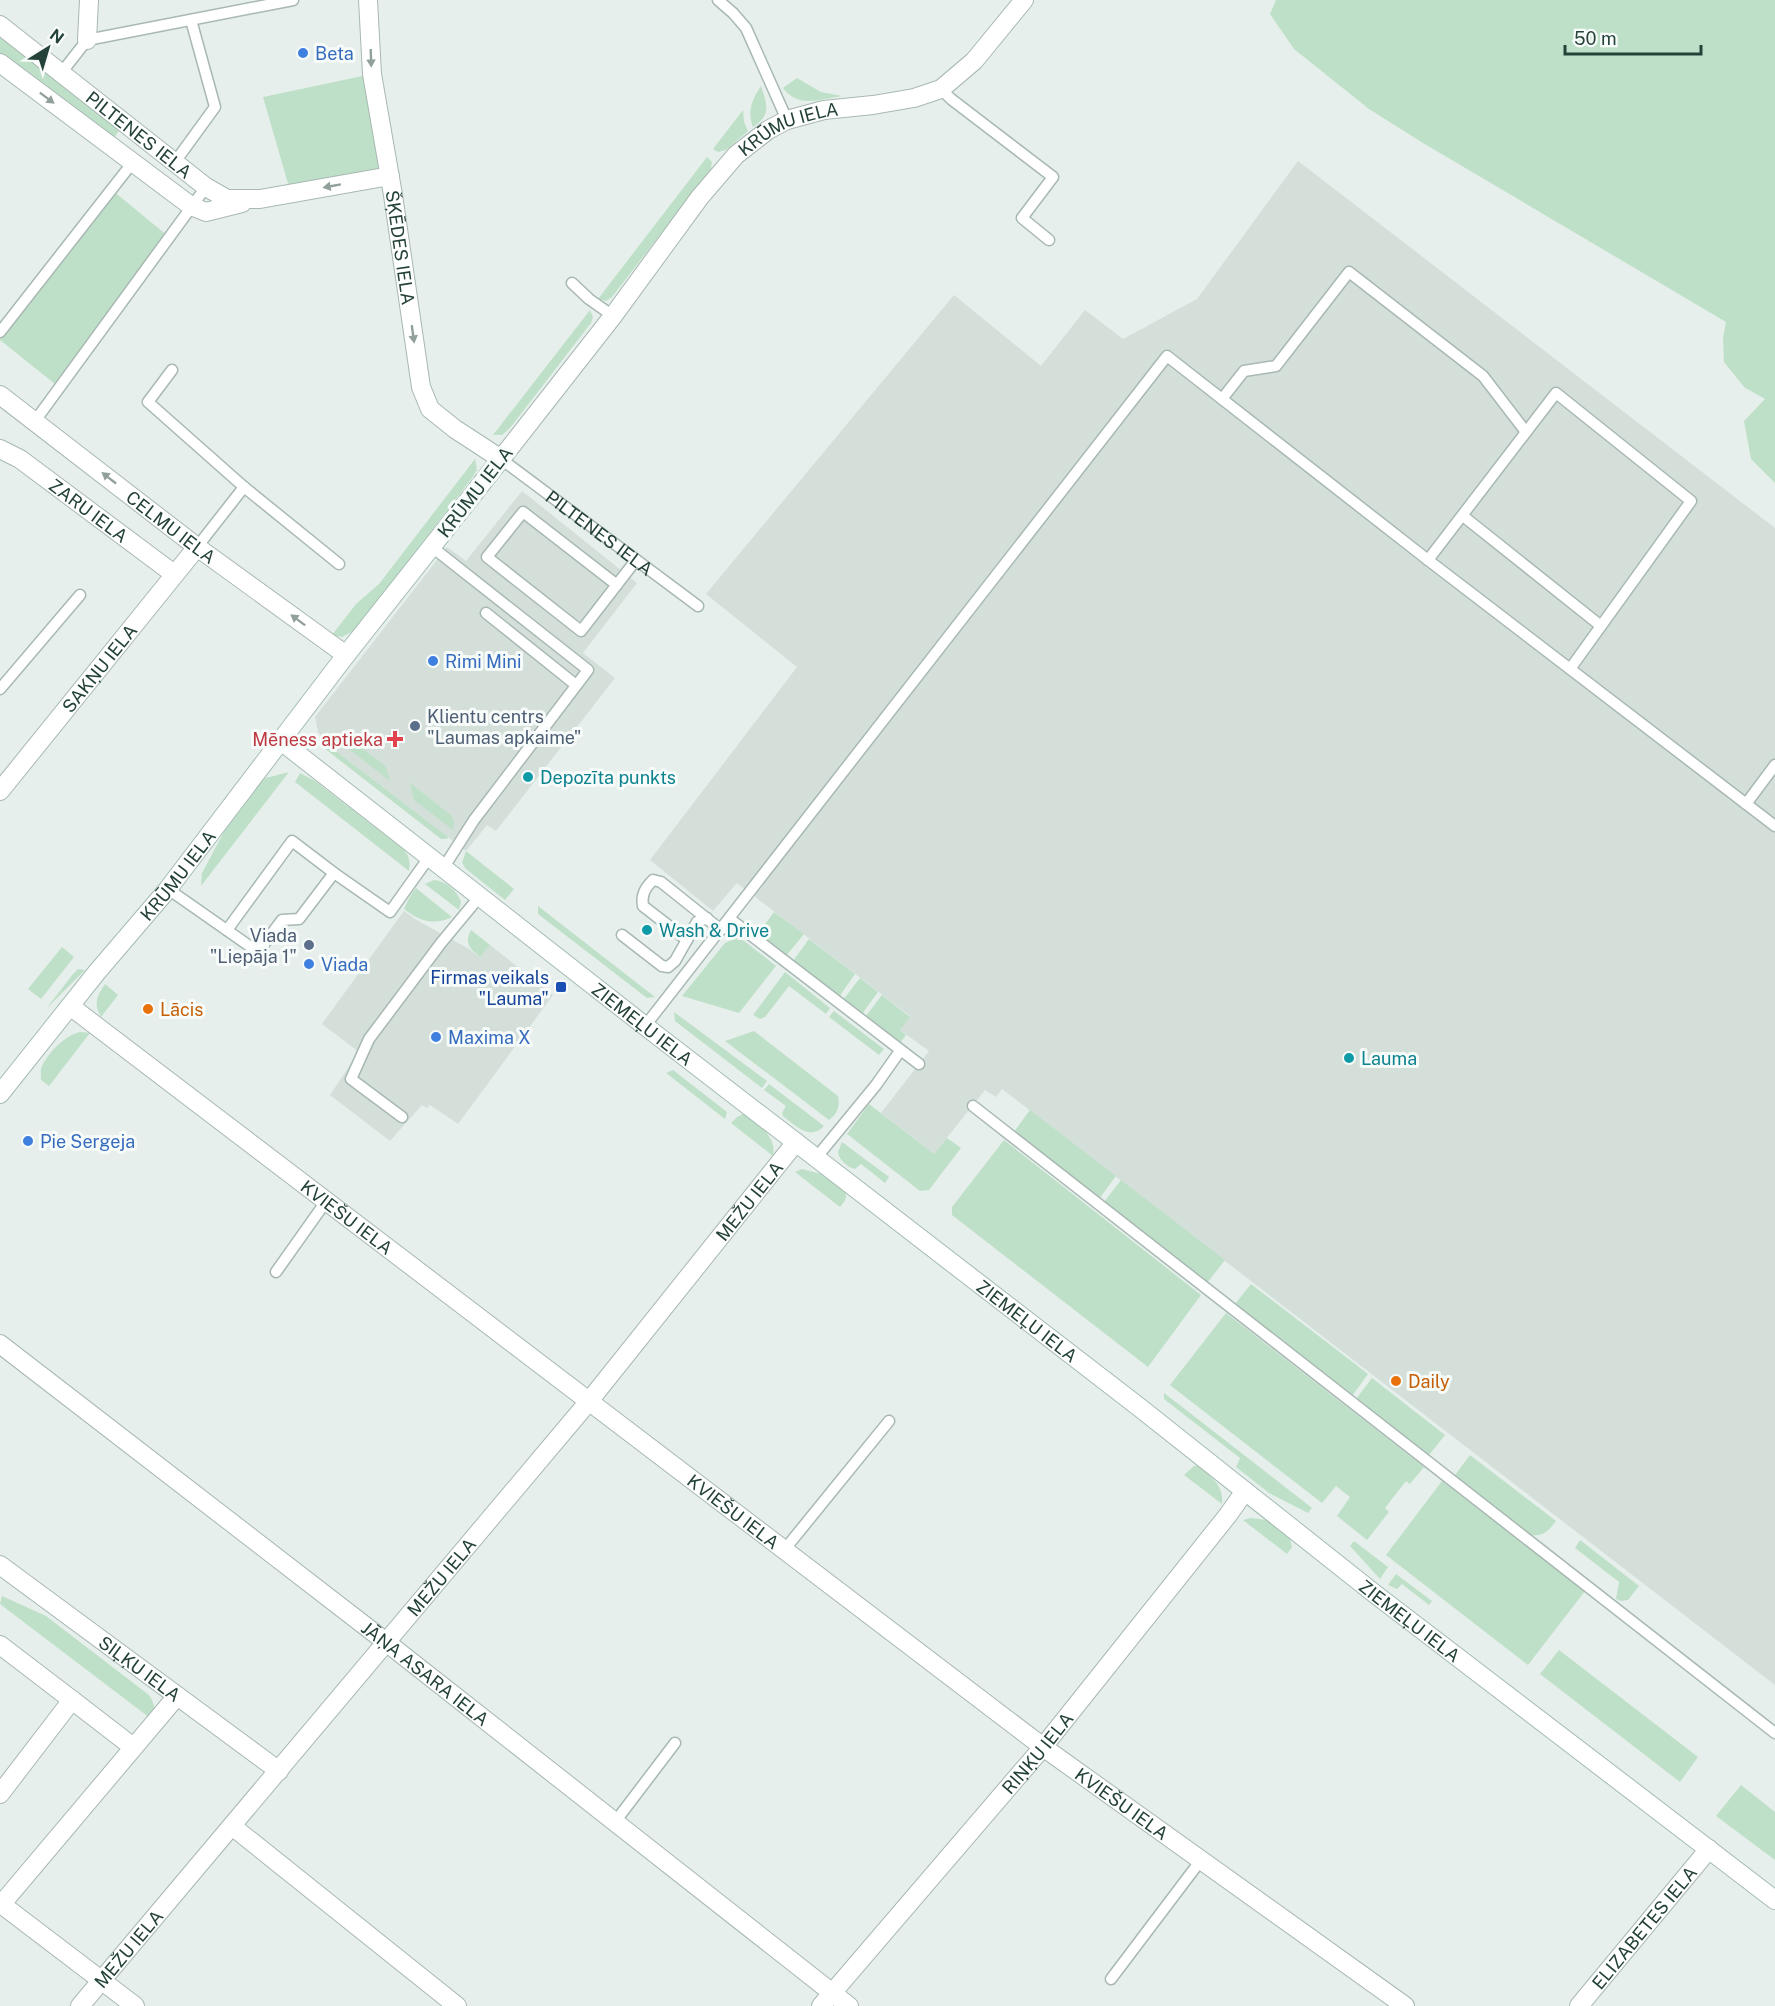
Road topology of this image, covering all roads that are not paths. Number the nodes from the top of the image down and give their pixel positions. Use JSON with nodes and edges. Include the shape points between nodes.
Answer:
{"nodes":[{"id":1,"x":89,"y":0,"type":"edge"},
{"id":2,"x":293,"y":0,"type":"edge"},
{"id":3,"x":368,"y":0,"type":"edge"},
{"id":4,"x":717,"y":0,"type":"edge"},
{"id":5,"x":1024,"y":0,"type":"edge"},
{"id":6,"x":191,"y":20,"type":"junction"},
{"id":7,"x":0,"y":25,"type":"edge"},
{"id":8,"x":87,"y":40,"type":"junction"},
{"id":9,"x":0,"y":63,"type":"edge"},
{"id":10,"x":62,"y":72,"type":"junction"},
{"id":11,"x":941,"y":89,"type":"junction"},
{"id":12,"x":787,"y":120,"type":"junction"},
{"id":13,"x":133,"y":162,"type":"junction"},
{"id":14,"x":175,"y":162,"type":"junction"},
{"id":15,"x":390,"y":176,"type":"junction"},
{"id":16,"x":206,"y":187,"type":"junction"},
{"id":17,"x":260,"y":199,"type":"junction"},
{"id":18,"x":191,"y":206,"type":"junction"},
{"id":19,"x":1049,"y":240,"type":"dead end"},
{"id":20,"x":572,"y":283,"type":"dead end"},
{"id":21,"x":613,"y":316,"type":"junction"},
{"id":22,"x":0,"y":332,"type":"edge"},
{"id":23,"x":172,"y":370,"type":"dead end"},
{"id":24,"x":0,"y":395,"type":"edge"},
{"id":25,"x":1222,"y":399,"type":"junction"},
{"id":26,"x":35,"y":421,"type":"junction"},
{"id":27,"x":1526,"y":432,"type":"junction"},
{"id":28,"x":0,"y":449,"type":"edge"},
{"id":29,"x":501,"y":459,"type":"junction"},
{"id":30,"x":244,"y":487,"type":"junction"},
{"id":31,"x":1462,"y":516,"type":"junction"},
{"id":32,"x":432,"y":547,"type":"junction"},
{"id":33,"x":197,"y":548,"type":"junction"},
{"id":34,"x":636,"y":560,"type":"junction"},
{"id":35,"x":1428,"y":560,"type":"junction"},
{"id":36,"x":339,"y":564,"type":"dead end"},
{"id":37,"x":174,"y":574,"type":"junction"},
{"id":38,"x":616,"y":585,"type":"junction"},
{"id":39,"x":80,"y":595,"type":"dead end"},
{"id":40,"x":698,"y":606,"type":"dead end"},
{"id":41,"x":486,"y":613,"type":"dead end"},
{"id":42,"x":1601,"y":626,"type":"junction"},
{"id":43,"x":346,"y":655,"type":"junction"},
{"id":44,"x":1570,"y":669,"type":"junction"},
{"id":45,"x":576,"y":685,"type":"junction"},
{"id":46,"x":0,"y":689,"type":"edge"},
{"id":47,"x":281,"y":741,"type":"junction"},
{"id":48,"x":1775,"y":765,"type":"edge"},
{"id":49,"x":0,"y":790,"type":"edge"},
{"id":50,"x":1746,"y":804,"type":"junction"},
{"id":51,"x":1775,"y":826,"type":"edge"},
{"id":52,"x":437,"y":862,"type":"junction"},
{"id":53,"x":334,"y":873,"type":"junction"},
{"id":54,"x":168,"y":889,"type":"junction"},
{"id":55,"x":480,"y":896,"type":"junction"},
{"id":56,"x":707,"y":918,"type":"junction"},
{"id":57,"x":730,"y":919,"type":"junction"},
{"id":58,"x":227,"y":930,"type":"junction"},
{"id":59,"x":721,"y":930,"type":"junction"},
{"id":60,"x":622,"y":935,"type":"dead end"},
{"id":61,"x":687,"y":940,"type":"junction"},
{"id":62,"x":70,"y":1006,"type":"junction"},
{"id":63,"x":645,"y":1026,"type":"junction"},
{"id":64,"x":900,"y":1050,"type":"junction"},
{"id":65,"x":919,"y":1064,"type":"dead end"},
{"id":66,"x":0,"y":1094,"type":"edge"},
{"id":67,"x":973,"y":1106,"type":"dead end"},
{"id":68,"x":402,"y":1117,"type":"dead end"},
{"id":69,"x":796,"y":1142,"type":"junction"},
{"id":70,"x":816,"y":1158,"type":"junction"},
{"id":71,"x":327,"y":1200,"type":"junction"},
{"id":72,"x":276,"y":1272,"type":"dead end"},
{"id":73,"x":0,"y":1344,"type":"edge"},
{"id":74,"x":590,"y":1400,"type":"junction"},
{"id":75,"x":889,"y":1421,"type":"dead end"},
{"id":76,"x":1245,"y":1491,"type":"junction"},
{"id":77,"x":785,"y":1549,"type":"junction"},
{"id":78,"x":0,"y":1565,"type":"edge"},
{"id":79,"x":386,"y":1642,"type":"junction"},
{"id":80,"x":0,"y":1645,"type":"edge"},
{"id":81,"x":177,"y":1696,"type":"junction"},
{"id":82,"x":72,"y":1700,"type":"junction"},
{"id":83,"x":1775,"y":1733,"type":"edge"},
{"id":84,"x":675,"y":1743,"type":"dead end"},
{"id":85,"x":133,"y":1747,"type":"junction"},
{"id":86,"x":1043,"y":1747,"type":"junction"},
{"id":87,"x":279,"y":1771,"type":"junction"},
{"id":88,"x":0,"y":1794,"type":"edge"},
{"id":89,"x":615,"y":1822,"type":"junction"},
{"id":90,"x":232,"y":1826,"type":"junction"},
{"id":91,"x":1709,"y":1849,"type":"junction"},
{"id":92,"x":1201,"y":1860,"type":"junction"},
{"id":93,"x":3,"y":1896,"type":"edge"},
{"id":94,"x":1775,"y":1900,"type":"edge"},
{"id":95,"x":101,"y":1979,"type":"junction"},
{"id":96,"x":1111,"y":1979,"type":"dead end"},
{"id":97,"x":827,"y":1999,"type":"edge"},
{"id":98,"x":80,"y":2006,"type":"edge"},
{"id":99,"x":135,"y":2006,"type":"edge"},
{"id":100,"x":457,"y":2006,"type":"edge"},
{"id":101,"x":849,"y":2006,"type":"edge"},
{"id":102,"x":1405,"y":2006,"type":"edge"},
{"id":103,"x":1579,"y":2006,"type":"edge"}],
"edges":[{"from":1,"to":8,"type":"street"},
{"from":2,"to":6,"type":"lane"},
{"from":3,"to":15,"type":"street","name":"ŠĶĒDES IELA","one_way":true,"via":[[372,74]]},
{"from":4,"to":12,"type":"lane","via":[[746,28]]},
{"from":5,"to":11,"type":"street","name":"KRŪMU IELA","via":[[974,61]]},
{"from":6,"to":8,"type":"lane"},
{"from":6,"to":14,"type":"lane","via":[[215,107]]},
{"from":7,"to":10,"type":"street","name":"PILTENES IELA"},
{"from":8,"to":10,"type":"lane"},
{"from":9,"to":13,"type":"street","name":"PILTENES IELA","one_way":true},
{"from":10,"to":14,"type":"street","name":"PILTENES IELA"},
{"from":11,"to":12,"type":"street","name":"KRŪMU IELA","via":[[914,98],[824,110]]},
{"from":11,"to":19,"type":"lane","via":[[1053,177],[1022,218]]},
{"from":12,"to":21,"type":"street","name":"KRŪMU IELA","via":[[736,155],[700,197]]},
{"from":13,"to":18,"type":"street","name":"PILTENES IELA"},
{"from":13,"to":22,"type":"lane"},
{"from":14,"to":16,"type":"street","name":"PILTENES IELA"},
{"from":15,"to":17,"type":"street","name":"PILTENES IELA","one_way":true},
{"from":15,"to":29,"type":"street","name":"ŠĶĒDES IELA","one_way":true,"via":[[421,387],[430,409]]},
{"from":16,"to":17,"type":"street","name":"PILTENES IELA","via":[[227,199]]},
{"from":16,"to":18,"type":"lane"},
{"from":17,"to":18,"type":"street","name":"PILTENES IELA","via":[[206,212]]},
{"from":18,"to":26,"type":"lane"},
{"from":20,"to":21,"type":"lane"},
{"from":21,"to":29,"type":"street","name":"KRŪMU IELA"},
{"from":23,"to":30,"type":"lane","via":[[148,402]]},
{"from":24,"to":26,"type":"street","name":"CELMU IELA"},
{"from":25,"to":27,"type":"lane","via":[[1244,371],[1276,366],[1348,272],[1483,376]]},
{"from":25,"to":35,"type":"lane"},
{"from":25,"to":57,"type":"lane","via":[[1167,356]]},
{"from":33,"to":26,"type":"street","name":"CELMU IELA","one_way":true},
{"from":27,"to":31,"type":"lane"},
{"from":27,"to":42,"type":"lane","via":[[1556,393],[1691,501]]},
{"from":28,"to":37,"type":"street","name":"ZARU IELA","via":[[20,459]]},
{"from":29,"to":32,"type":"street","name":"KRŪMU IELA"},
{"from":29,"to":34,"type":"lane","name":"PILTENES IELA"},
{"from":30,"to":33,"type":"lane"},
{"from":30,"to":36,"type":"lane"},
{"from":31,"to":35,"type":"lane"},
{"from":31,"to":42,"type":"lane"},
{"from":32,"to":43,"type":"street","name":"KRŪMU IELA"},
{"from":32,"to":45,"type":"lane","via":[[588,670]]},
{"from":33,"to":37,"type":"street","name":"SAKŅU IELA"},
{"from":43,"to":33,"type":"street","name":"CELMU IELA","one_way":true},
{"from":34,"to":38,"type":"lane"},
{"from":34,"to":40,"type":"lane","name":"PILTENES IELA"},
{"from":35,"to":44,"type":"lane"},
{"from":37,"to":49,"type":"street","name":"SAKŅU IELA"},
{"from":38,"to":38,"type":"lane","via":[[581,631],[487,557],[523,512]]},
{"from":39,"to":46,"type":"lane"},
{"from":41,"to":45,"type":"lane"},
{"from":42,"to":44,"type":"lane"},
{"from":43,"to":47,"type":"street","name":"KRŪMU IELA"},
{"from":44,"to":50,"type":"lane"},
{"from":45,"to":52,"type":"lane","via":[[474,820]]},
{"from":47,"to":52,"type":"street","name":"ZIEMEĻU IELA"},
{"from":47,"to":54,"type":"street","name":"KRŪMU IELA"},
{"from":48,"to":50,"type":"lane"},
{"from":50,"to":51,"type":"lane"},
{"from":52,"to":53,"type":"lane","via":[[390,912]]},
{"from":52,"to":55,"type":"street","name":"ZIEMEĻU IELA"},
{"from":53,"to":58,"type":"lane","via":[[299,919],[282,920],[258,952]]},
{"from":53,"to":58,"type":"lane","via":[[292,841]]},
{"from":54,"to":58,"type":"lane"},
{"from":54,"to":62,"type":"street","name":"KRŪMU IELA"},
{"from":55,"to":63,"type":"street","name":"ZIEMEĻU IELA"},
{"from":55,"to":68,"type":"lane","via":[[369,1039],[351,1079]]},
{"from":56,"to":59,"type":"lane"},
{"from":56,"to":61,"type":"lane","via":[[697,922]]},
{"from":56,"to":61,"type":"lane","via":[[661,882],[653,880],[647,886],[643,906]]},
{"from":57,"to":59,"type":"lane"},
{"from":57,"to":64,"type":"lane"},
{"from":59,"to":63,"type":"lane"},
{"from":60,"to":61,"type":"lane","via":[[668,967]]},
{"from":62,"to":66,"type":"street","name":"KRŪMU IELA"},
{"from":62,"to":71,"type":"street","name":"KVIEŠU IELA"},
{"from":63,"to":69,"type":"street","name":"ZIEMEĻU IELA"},
{"from":64,"to":65,"type":"lane"},
{"from":64,"to":70,"type":"lane"},
{"from":67,"to":83,"type":"lane"},
{"from":69,"to":70,"type":"street","name":"ZIEMEĻU IELA"},
{"from":69,"to":74,"type":"street","name":"MEŽU IELA"},
{"from":70,"to":76,"type":"street","name":"ZIEMEĻU IELA"},
{"from":71,"to":72,"type":"lane"},
{"from":71,"to":74,"type":"street","name":"KVIEŠU IELA"},
{"from":73,"to":79,"type":"street","name":"JĀŅA ASARA IELA"},
{"from":74,"to":77,"type":"street","name":"KVIEŠU IELA"},
{"from":74,"to":79,"type":"street","name":"MEŽU IELA"},
{"from":75,"to":77,"type":"lane"},
{"from":76,"to":86,"type":"street","name":"RIŅĶU IELA"},
{"from":76,"to":91,"type":"street","name":"ZIEMEĻU IELA"},
{"from":77,"to":86,"type":"street","name":"KVIEŠU IELA"},
{"from":78,"to":81,"type":"street","name":"SIĻĶU IELA"},
{"from":79,"to":87,"type":"street","name":"MEŽU IELA"},
{"from":79,"to":89,"type":"street","name":"JĀŅA ASARA IELA"},
{"from":80,"to":82,"type":"street"},
{"from":81,"to":85,"type":"street"},
{"from":81,"to":87,"type":"street","name":"SIĻĶU IELA"},
{"from":82,"to":85,"type":"street"},
{"from":82,"to":88,"type":"street"},
{"from":84,"to":89,"type":"lane"},
{"from":85,"to":93,"type":"street"},
{"from":86,"to":92,"type":"street","name":"KVIEŠU IELA"},
{"from":86,"to":97,"type":"street","name":"RIŅĶU IELA"},
{"from":87,"to":90,"type":"street","name":"MEŽU IELA"},
{"from":89,"to":97,"type":"street","name":"JĀŅA ASARA IELA"},
{"from":90,"to":95,"type":"street","name":"MEŽU IELA"},
{"from":90,"to":100,"type":"street"},
{"from":91,"to":94,"type":"street","name":"ZIEMEĻU IELA"},
{"from":91,"to":103,"type":"street","name":"ELIZABETES IELA"},
{"from":92,"to":96,"type":"lane"},
{"from":92,"to":102,"type":"street","name":"KVIEŠU IELA"},
{"from":93,"to":95,"type":"street"},
{"from":95,"to":98,"type":"street","name":"MEŽU IELA"},
{"from":95,"to":99,"type":"street"},
{"from":97,"to":101,"type":"street","name":"JĀŅA ASARA IELA"}]}
